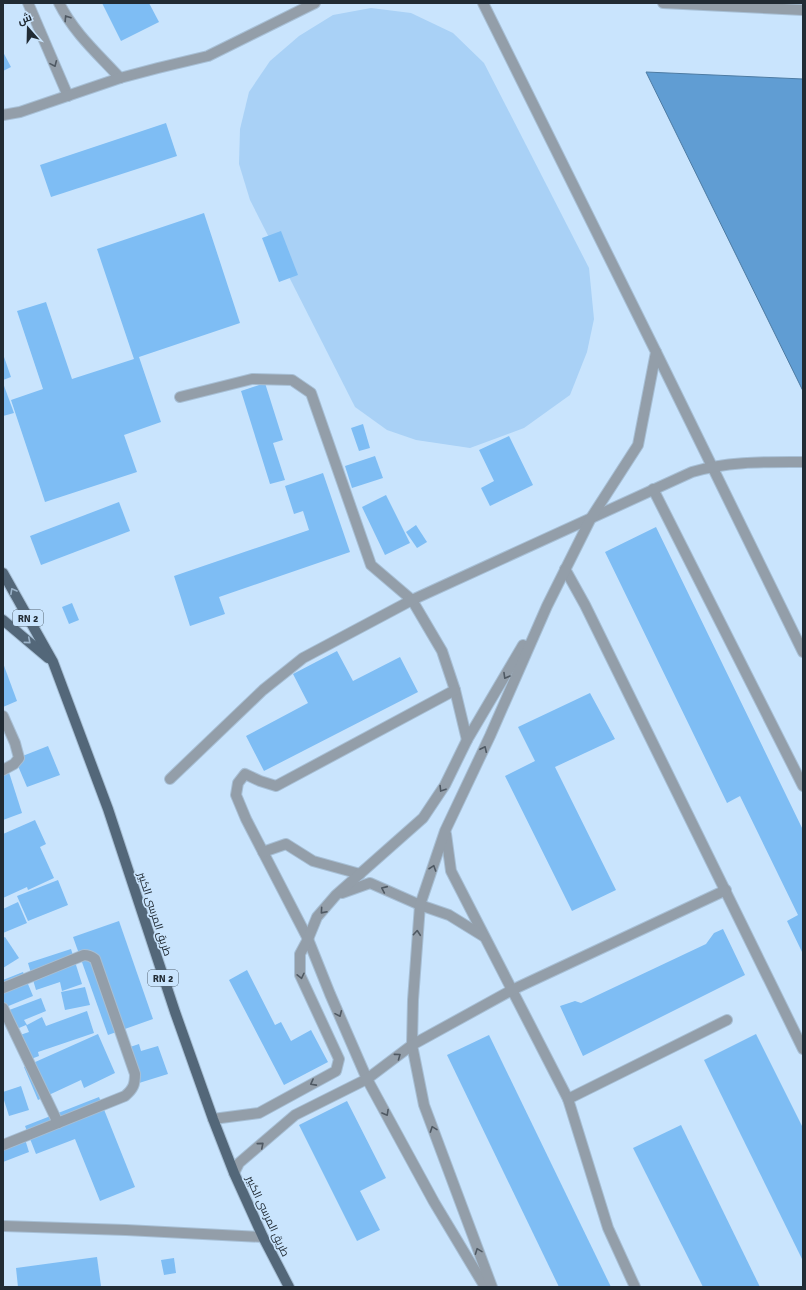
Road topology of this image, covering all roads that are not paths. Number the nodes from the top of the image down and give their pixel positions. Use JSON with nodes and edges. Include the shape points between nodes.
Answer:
{"nodes":[{"id":1,"x":28,"y":3,"type":"edge"},
{"id":2,"x":59,"y":3,"type":"edge"},
{"id":3,"x":315,"y":3,"type":"edge"},
{"id":4,"x":483,"y":3,"type":"edge"},
{"id":5,"x":663,"y":3,"type":"edge"},
{"id":6,"x":803,"y":10,"type":"edge"},
{"id":7,"x":120,"y":78,"type":"junction"},
{"id":8,"x":68,"y":96,"type":"junction"},
{"id":9,"x":3,"y":115,"type":"edge"},
{"id":10,"x":656,"y":352,"type":"junction"},
{"id":11,"x":180,"y":397,"type":"dead end"},
{"id":12,"x":803,"y":462,"type":"edge"},
{"id":13,"x":711,"y":466,"type":"junction"},
{"id":14,"x":653,"y":489,"type":"junction"},
{"id":15,"x":591,"y":518,"type":"junction"},
{"id":16,"x":565,"y":569,"type":"junction"},
{"id":17,"x":3,"y":573,"type":"edge"},
{"id":18,"x":412,"y":600,"type":"junction"},
{"id":19,"x":546,"y":606,"type":"junction"},
{"id":20,"x":3,"y":620,"type":"edge"},
{"id":21,"x":803,"y":652,"type":"edge"},
{"id":22,"x":53,"y":662,"type":"junction"},
{"id":23,"x":455,"y":690,"type":"junction"},
{"id":24,"x":3,"y":716,"type":"edge"},
{"id":25,"x":468,"y":740,"type":"junction"},
{"id":26,"x":3,"y":770,"type":"edge"},
{"id":27,"x":170,"y":779,"type":"dead end"},
{"id":28,"x":803,"y":786,"type":"edge"},
{"id":29,"x":445,"y":831,"type":"junction"},
{"id":30,"x":263,"y":852,"type":"junction"},
{"id":31,"x":360,"y":874,"type":"junction"},
{"id":32,"x":726,"y":890,"type":"junction"},
{"id":33,"x":336,"y":895,"type":"junction"},
{"id":34,"x":420,"y":905,"type":"junction"},
{"id":35,"x":484,"y":936,"type":"junction"},
{"id":36,"x":308,"y":939,"type":"junction"},
{"id":37,"x":3,"y":988,"type":"edge"},
{"id":38,"x":512,"y":990,"type":"junction"},
{"id":39,"x":3,"y":1008,"type":"edge"},
{"id":40,"x":727,"y":1020,"type":"dead end"},
{"id":41,"x":412,"y":1046,"type":"junction"},
{"id":42,"x":803,"y":1049,"type":"edge"},
{"id":43,"x":367,"y":1079,"type":"junction"},
{"id":44,"x":568,"y":1099,"type":"junction"},
{"id":45,"x":214,"y":1119,"type":"junction"},
{"id":46,"x":58,"y":1123,"type":"junction"},
{"id":47,"x":3,"y":1145,"type":"edge"},
{"id":48,"x":234,"y":1173,"type":"junction"},
{"id":49,"x":3,"y":1226,"type":"edge"},
{"id":50,"x":263,"y":1237,"type":"junction"},
{"id":51,"x":289,"y":1287,"type":"edge"},
{"id":52,"x":485,"y":1287,"type":"edge"},
{"id":53,"x":492,"y":1287,"type":"edge"},
{"id":54,"x":635,"y":1287,"type":"edge"}],
"edges":[{"from":1,"to":8,"type":"street","one_way":true},
{"from":7,"to":2,"type":"street","one_way":true,"via":[[82,38]]},
{"from":3,"to":7,"type":"street","via":[[208,56]]},
{"from":4,"to":10,"type":"street"},
{"from":5,"to":6,"type":"street"},
{"from":7,"to":8,"type":"street"},
{"from":8,"to":9,"type":"street"},
{"from":10,"to":13,"type":"street"},
{"from":10,"to":15,"type":"street","via":[[638,445]]},
{"from":11,"to":18,"type":"street","via":[[252,378],[292,380],[311,393],[371,565]]},
{"from":12,"to":13,"type":"street"},
{"from":13,"to":14,"type":"street"},
{"from":13,"to":21,"type":"street"},
{"from":14,"to":15,"type":"street"},
{"from":14,"to":28,"type":"street"},
{"from":15,"to":16,"type":"street"},
{"from":15,"to":18,"type":"street"},
{"from":16,"to":19,"type":"street"},
{"from":16,"to":32,"type":"street"},
{"from":22,"to":17,"type":"main road","name":"طريق المرسى الكبير","number":"RN 2","one_way":true},
{"from":18,"to":23,"type":"street","via":[[442,651]]},
{"from":18,"to":27,"type":"street","via":[[303,658],[263,690]]},
{"from":19,"to":25,"type":"street","one_way":true},
{"from":29,"to":19,"type":"street","one_way":true,"via":[[490,736]]},
{"from":20,"to":22,"type":"main road","number":"RN 2","one_way":true},
{"from":22,"to":45,"type":"main road","name":"طريق المرسى الكبير","number":"RN 2","via":[[108,809],[174,1012]]},
{"from":23,"to":25,"type":"street"},
{"from":23,"to":30,"type":"street","via":[[276,786],[245,774],[238,783],[236,795]]},
{"from":24,"to":26,"type":"street","via":[[19,758]]},
{"from":25,"to":31,"type":"street","one_way":true,"via":[[445,785],[423,818]]},
{"from":34,"to":29,"type":"street","one_way":true},
{"from":29,"to":35,"type":"street","via":[[451,870]]},
{"from":30,"to":31,"type":"street","via":[[286,844],[313,861]]},
{"from":30,"to":36,"type":"street"},
{"from":31,"to":33,"type":"street"},
{"from":32,"to":38,"type":"street"},
{"from":32,"to":42,"type":"street"},
{"from":34,"to":33,"type":"street","one_way":true,"via":[[370,883]]},
{"from":33,"to":36,"type":"street","one_way":true,"via":[[317,917]]},
{"from":34,"to":35,"type":"street","via":[[449,915]]},
{"from":41,"to":34,"type":"street","one_way":true},
{"from":35,"to":38,"type":"street"},
{"from":36,"to":43,"type":"street","one_way":true},
{"from":36,"to":45,"type":"street","one_way":true,"via":[[300,954],[300,975],[340,1059],[336,1071],[259,1113]]},
{"from":37,"to":46,"type":"street","via":[[84,955],[95,959],[135,1074],[135,1083],[125,1096]]},
{"from":38,"to":41,"type":"street"},
{"from":38,"to":44,"type":"street"},
{"from":39,"to":46,"type":"street"},
{"from":40,"to":44,"type":"street"},
{"from":43,"to":41,"type":"street","one_way":true},
{"from":53,"to":41,"type":"street","one_way":true,"via":[[424,1105]]},
{"from":48,"to":43,"type":"street","one_way":true,"via":[[239,1163],[295,1115]]},
{"from":43,"to":52,"type":"street","one_way":true,"via":[[434,1202]]},
{"from":44,"to":54,"type":"street","via":[[608,1228]]},
{"from":45,"to":48,"type":"main road","name":"طريق المرسى الكبير","number":"RN 2"},
{"from":46,"to":47,"type":"street"},
{"from":48,"to":50,"type":"main road","name":"طريق المرسى الكبير","number":"RN 2"},
{"from":49,"to":50,"type":"street"},
{"from":50,"to":51,"type":"main road","name":"طريق المرسى الكبير","number":"RN 2"}]}
